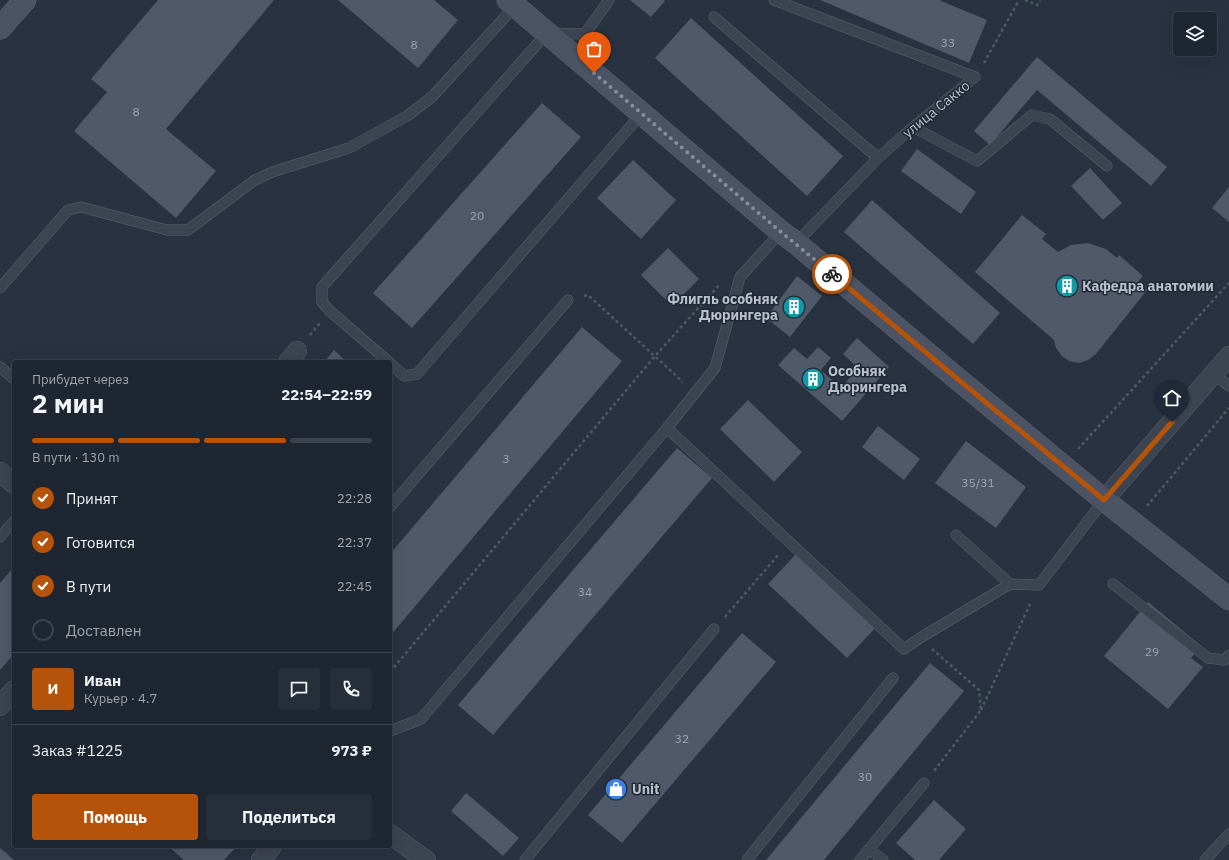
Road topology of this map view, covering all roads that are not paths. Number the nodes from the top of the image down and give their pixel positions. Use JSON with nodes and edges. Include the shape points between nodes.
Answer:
{"nodes":[{"id":1,"x":25,"y":0,"type":"edge"},
{"id":2,"x":609,"y":0,"type":"edge"},
{"id":3,"x":774,"y":0,"type":"edge"},
{"id":4,"x":511,"y":3,"type":"edge"},
{"id":5,"x":714,"y":17,"type":"dead end"},
{"id":6,"x":0,"y":28,"type":"edge"},
{"id":7,"x":547,"y":34,"type":"junction"},
{"id":8,"x":642,"y":113,"type":"junction"},
{"id":9,"x":913,"y":127,"type":"junction"},
{"id":10,"x":878,"y":158,"type":"junction"},
{"id":11,"x":1107,"y":166,"type":"dead end"},
{"id":12,"x":788,"y":237,"type":"junction"},
{"id":13,"x":0,"y":288,"type":"edge"},
{"id":14,"x":568,"y":300,"type":"road end"},
{"id":15,"x":1229,"y":356,"type":"edge"},
{"id":16,"x":387,"y":360,"type":"edge"},
{"id":17,"x":392,"y":365,"type":"edge"},
{"id":18,"x":0,"y":367,"type":"edge"},
{"id":19,"x":1213,"y":374,"type":"junction"},
{"id":20,"x":12,"y":377,"type":"edge"},
{"id":21,"x":1229,"y":386,"type":"edge"},
{"id":22,"x":667,"y":428,"type":"junction"},
{"id":23,"x":1104,"y":500,"type":"junction"},
{"id":24,"x":392,"y":505,"type":"edge"},
{"id":25,"x":12,"y":523,"type":"edge"},
{"id":26,"x":956,"y":535,"type":"dead end"},
{"id":27,"x":0,"y":537,"type":"edge"},
{"id":28,"x":1010,"y":584,"type":"junction"},
{"id":29,"x":1113,"y":584,"type":"dead end"},
{"id":30,"x":1229,"y":599,"type":"edge"},
{"id":31,"x":714,"y":629,"type":"road end"},
{"id":32,"x":1229,"y":655,"type":"edge"},
{"id":33,"x":893,"y":678,"type":"dead end"},
{"id":34,"x":12,"y":692,"type":"edge"},
{"id":35,"x":0,"y":706,"type":"edge"},
{"id":36,"x":392,"y":730,"type":"edge"},
{"id":37,"x":924,"y":783,"type":"road end"},
{"id":38,"x":1229,"y":834,"type":"edge"},
{"id":39,"x":392,"y":835,"type":"edge"},
{"id":40,"x":270,"y":848,"type":"edge"},
{"id":41,"x":869,"y":849,"type":"junction"},
{"id":42,"x":261,"y":860,"type":"edge"},
{"id":43,"x":426,"y":860,"type":"edge"},
{"id":44,"x":525,"y":860,"type":"edge"},
{"id":45,"x":747,"y":860,"type":"edge"},
{"id":46,"x":860,"y":860,"type":"edge"},
{"id":47,"x":882,"y":860,"type":"edge"},
{"id":48,"x":1205,"y":860,"type":"edge"}],
"edges":[{"from":1,"to":6,"type":"street"},
{"from":2,"to":7,"type":"lane","via":[[585,34]]},
{"from":3,"to":9,"type":"lane","name":"улица Сакко","via":[[976,77]]},
{"from":4,"to":7,"type":"street"},
{"from":4,"to":13,"type":"lane","via":[[432,97],[407,116],[349,148],[272,172],[255,180],[188,230],[167,230],[81,208],[68,210]]},
{"from":5,"to":10,"type":"lane"},
{"from":7,"to":8,"type":"street"},
{"from":7,"to":16,"type":"lane","via":[[322,287],[322,302]]},
{"from":8,"to":12,"type":"street"},
{"from":8,"to":17,"type":"lane","via":[[417,374],[404,376]]},
{"from":9,"to":10,"type":"lane","name":"улица Сакко"},
{"from":9,"to":11,"type":"lane","via":[[977,161],[1032,115],[1050,120]]},
{"from":10,"to":12,"type":"lane","name":"улица Сакко"},
{"from":12,"to":22,"type":"lane","name":"улица Сакко","via":[[740,277],[715,368]]},
{"from":12,"to":23,"type":"street"},
{"from":14,"to":24,"type":"lane"},
{"from":15,"to":19,"type":"street"},
{"from":18,"to":20,"type":"lane"},
{"from":19,"to":21,"type":"lane"},
{"from":19,"to":23,"type":"street"},
{"from":22,"to":28,"type":"lane","via":[[904,649]]},
{"from":22,"to":36,"type":"lane","name":"улица Сакко","via":[[421,719]]},
{"from":23,"to":28,"type":"lane","via":[[1039,585]]},
{"from":23,"to":30,"type":"street"},
{"from":25,"to":27,"type":"lane"},
{"from":26,"to":28,"type":"lane"},
{"from":29,"to":32,"type":"lane","via":[[1208,658],[1225,660]]},
{"from":31,"to":44,"type":"lane"},
{"from":33,"to":45,"type":"lane"},
{"from":34,"to":35,"type":"street"},
{"from":37,"to":41,"type":"lane"},
{"from":38,"to":48,"type":"lane"},
{"from":39,"to":43,"type":"street"},
{"from":40,"to":42,"type":"street"},
{"from":41,"to":46,"type":"lane"},
{"from":41,"to":47,"type":"lane"}]}
